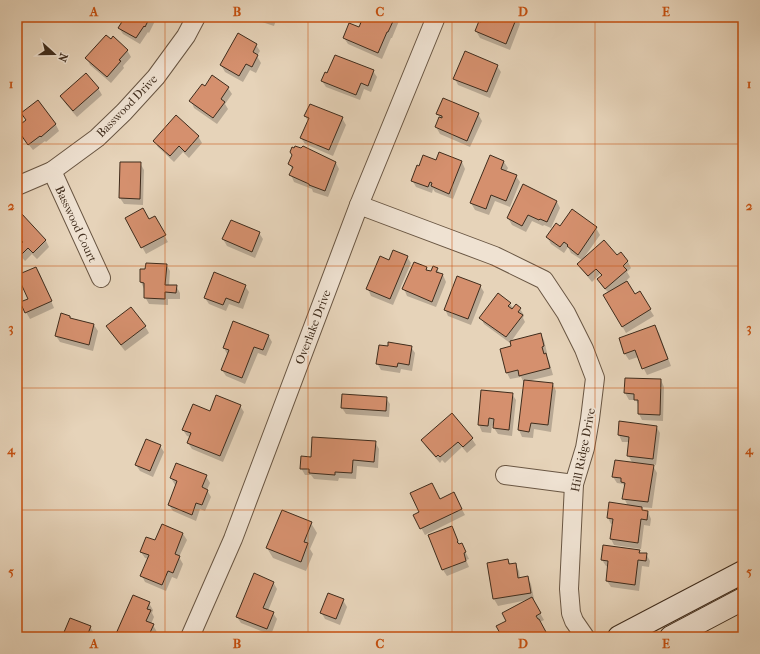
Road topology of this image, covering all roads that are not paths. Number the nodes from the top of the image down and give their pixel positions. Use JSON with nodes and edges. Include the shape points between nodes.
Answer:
{"nodes":[{"id":1,"x":196,"y":17,"type":"edge"},
{"id":2,"x":436,"y":17,"type":"edge"},
{"id":3,"x":52,"y":171,"type":"junction"},
{"id":4,"x":17,"y":186,"type":"edge"},
{"id":5,"x":359,"y":205,"type":"junction"},
{"id":6,"x":101,"y":278,"type":"dead end"},
{"id":7,"x":505,"y":476,"type":"dead end"},
{"id":8,"x":574,"y":484,"type":"junction"},
{"id":9,"x":743,"y":572,"type":"edge"},
{"id":10,"x":743,"y":599,"type":"edge"},
{"id":11,"x":190,"y":637,"type":"edge"},
{"id":12,"x":585,"y":637,"type":"edge"},
{"id":13,"x":619,"y":637,"type":"edge"},
{"id":14,"x":671,"y":637,"type":"edge"}],
"edges":[{"from":1,"to":3,"type":"street","name":"Basswood Drive","via":[[186,36],[156,77],[124,112],[97,138]]},
{"from":2,"to":5,"type":"street","name":"Overlake Drive"},
{"from":3,"to":4,"type":"street","name":"Basswood Drive"},
{"from":3,"to":6,"type":"street","name":"Basswood Court"},
{"from":5,"to":8,"type":"street","name":"Hill Ridge Drive","via":[[495,256],[544,280],[566,313],[595,378],[585,448]]},
{"from":5,"to":11,"type":"street","name":"Overlake Drive","via":[[233,539]]},
{"from":7,"to":8,"type":"street"},
{"from":8,"to":12,"type":"street","name":"Hill Ridge Drive","via":[[569,589],[571,613]]},
{"from":9,"to":13,"type":"main road"},
{"from":10,"to":14,"type":"main road"}]}
